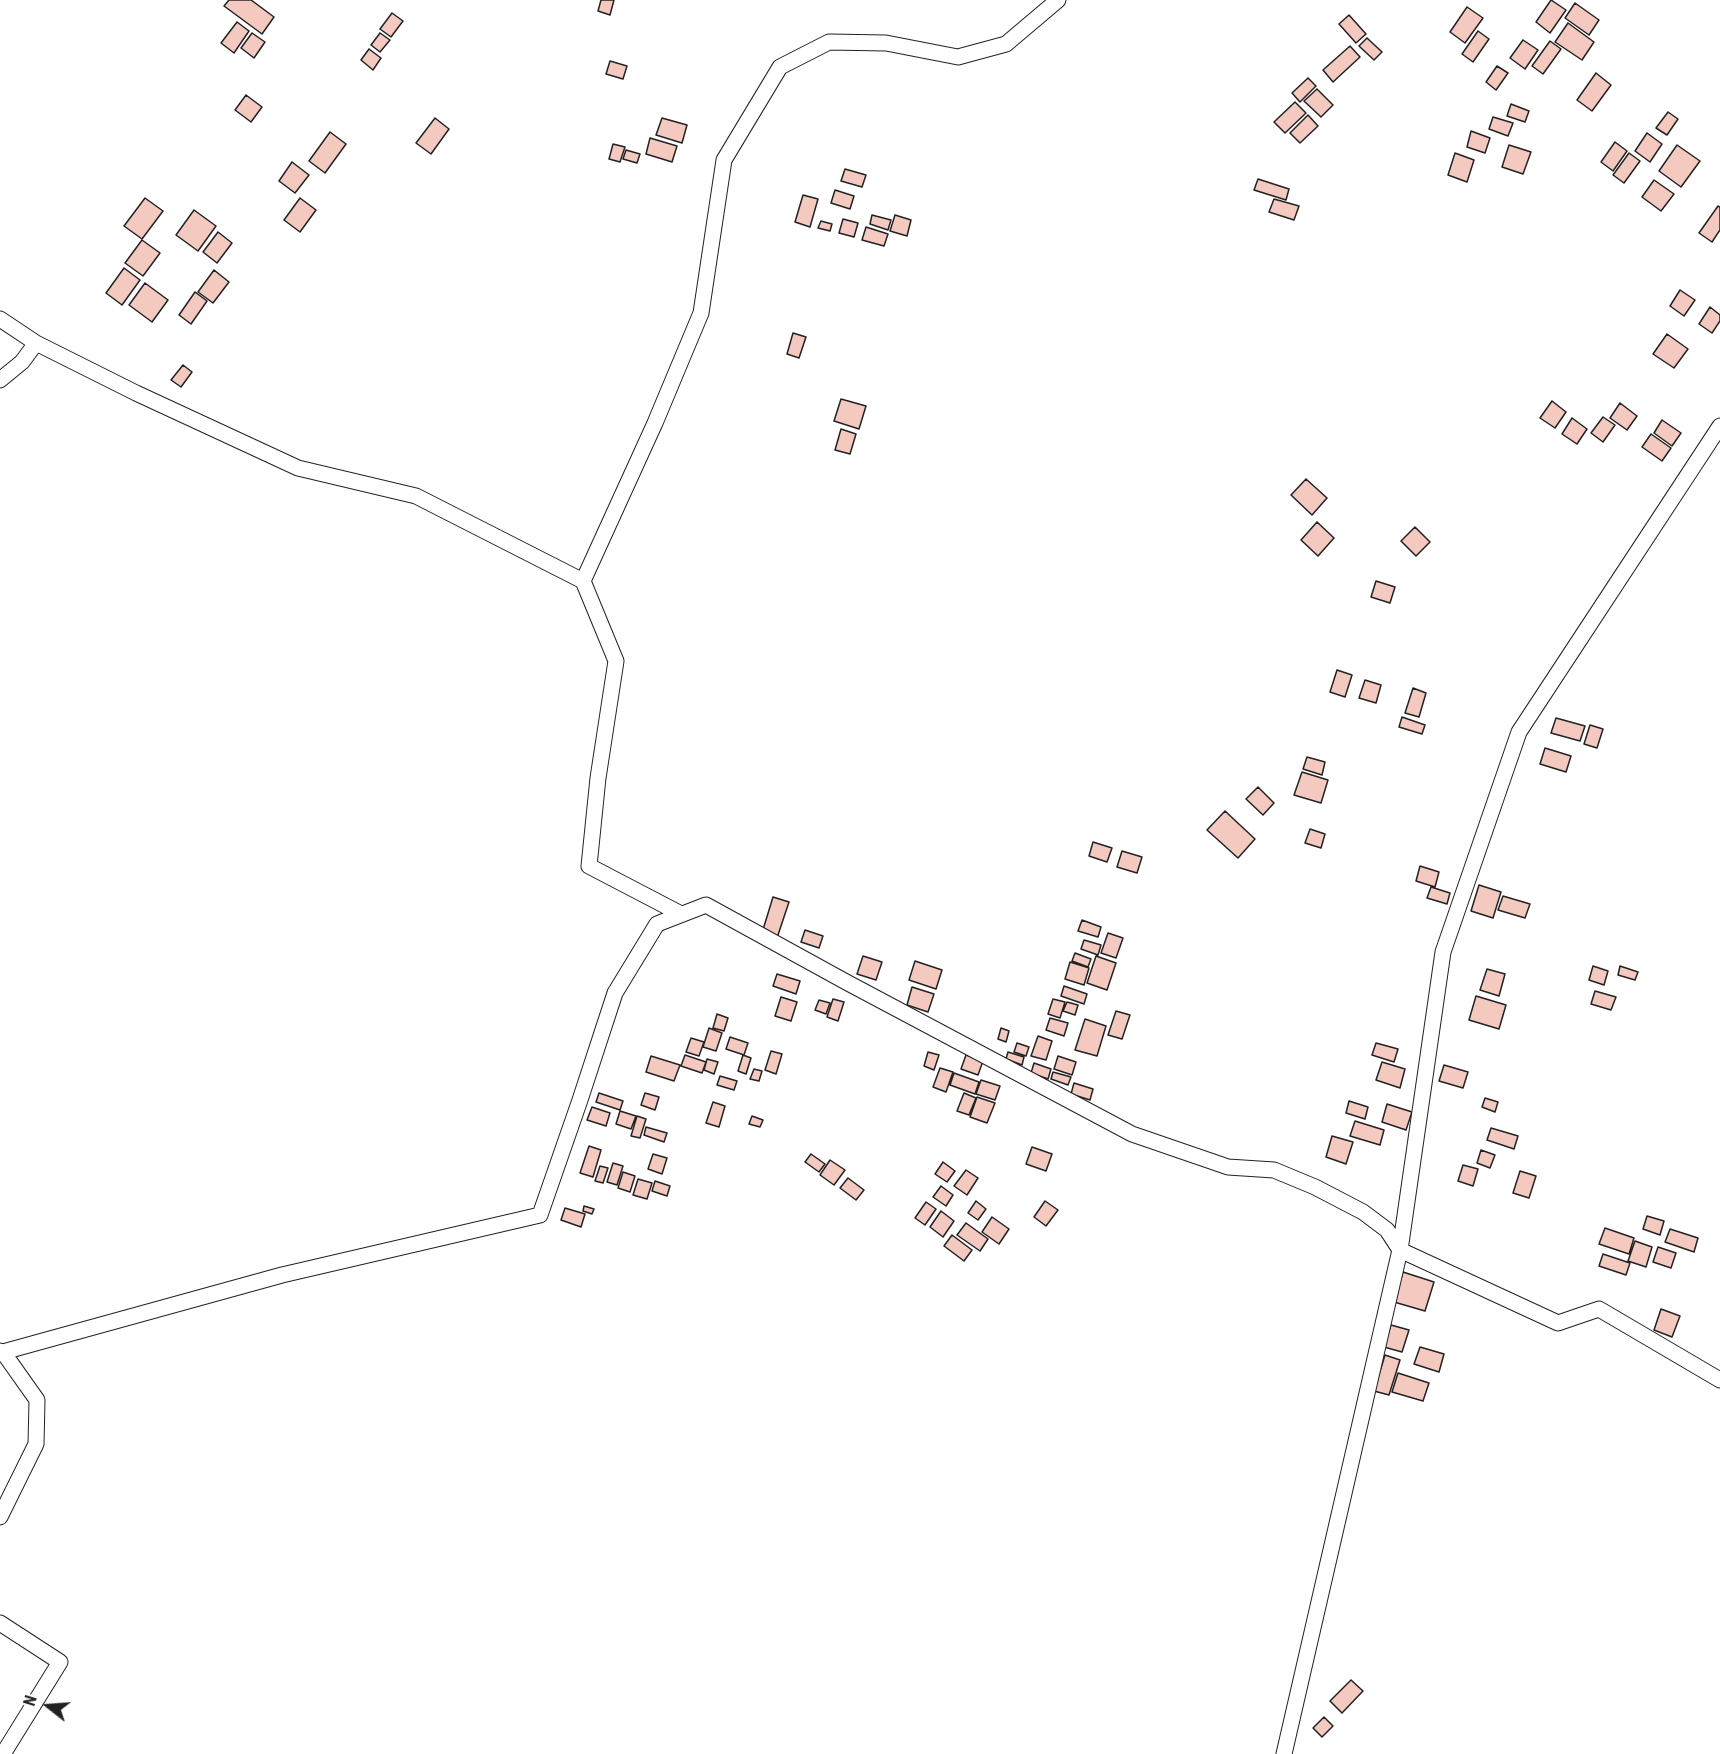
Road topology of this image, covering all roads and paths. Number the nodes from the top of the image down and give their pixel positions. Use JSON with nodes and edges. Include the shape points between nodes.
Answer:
{"nodes":[{"id":1,"x":1058,"y":0,"type":"edge"},
{"id":2,"x":0,"y":319,"type":"edge"},
{"id":3,"x":36,"y":343,"type":"junction"},
{"id":4,"x":0,"y":380,"type":"edge"},
{"id":5,"x":1720,"y":426,"type":"edge"},
{"id":6,"x":583,"y":581,"type":"junction"},
{"id":7,"x":681,"y":914,"type":"junction"},
{"id":8,"x":1400,"y":1250,"type":"junction"},
{"id":9,"x":1,"y":1352,"type":"edge"},
{"id":10,"x":1720,"y":1380,"type":"edge"},
{"id":11,"x":0,"y":1516,"type":"edge"},
{"id":12,"x":0,"y":1623,"type":"edge"},
{"id":13,"x":3,"y":1754,"type":"edge"},
{"id":14,"x":1284,"y":1754,"type":"edge"}],
"edges":[{"from":1,"to":6,"type":"street","via":[[1006,44],[958,57],[886,44],[829,42],[780,67],[724,160],[701,313]]},
{"from":2,"to":3,"type":"street"},
{"from":3,"to":4,"type":"street","via":[[22,362]]},
{"from":3,"to":6,"type":"street","via":[[298,468],[416,496]]},
{"from":5,"to":8,"type":"street","via":[[1519,732],[1443,952]]},
{"from":6,"to":7,"type":"street","via":[[616,661],[597,778],[589,866]]},
{"from":7,"to":8,"type":"street","via":[[706,905],[1132,1134],[1228,1167],[1274,1170],[1315,1186],[1387,1230]]},
{"from":7,"to":9,"type":"street","via":[[657,924],[615,993],[540,1215],[282,1275]]},
{"from":8,"to":10,"type":"street","via":[[1558,1323],[1599,1309]]},
{"from":8,"to":14,"type":"street"},
{"from":9,"to":11,"type":"street","via":[[37,1400],[36,1444]]},
{"from":12,"to":13,"type":"street","via":[[60,1662]]}]}
